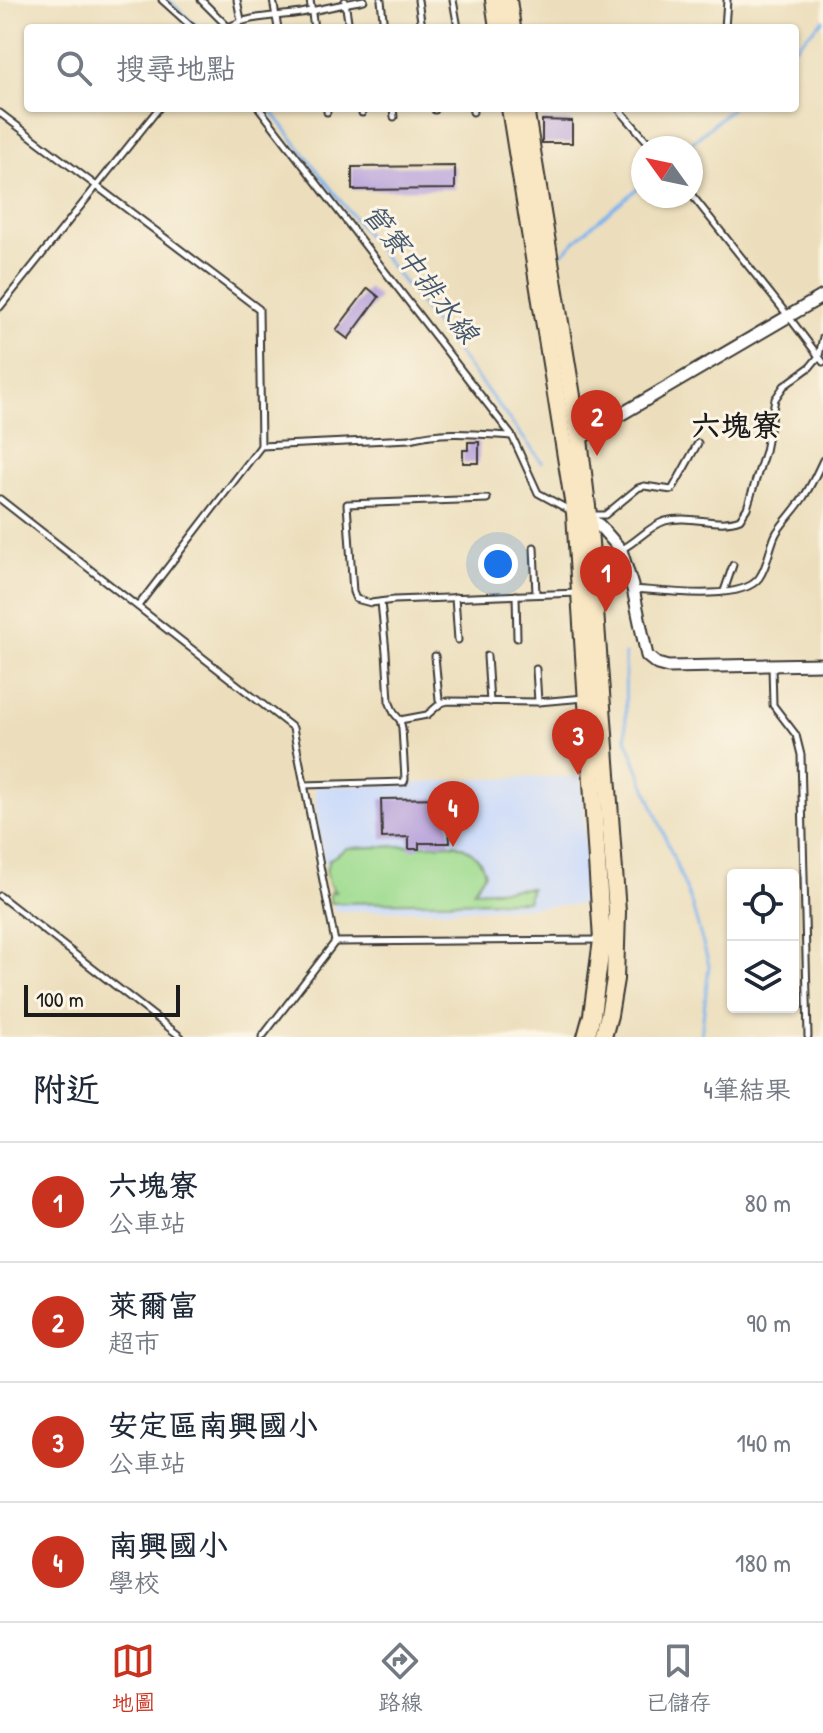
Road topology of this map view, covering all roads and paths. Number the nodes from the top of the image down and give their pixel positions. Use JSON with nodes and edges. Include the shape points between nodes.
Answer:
{"nodes":[{"id":1,"x":162,"y":0,"type":"edge"},
{"id":2,"x":201,"y":0,"type":"edge"},
{"id":3,"x":237,"y":0,"type":"edge"},
{"id":4,"x":273,"y":0,"type":"edge"},
{"id":5,"x":310,"y":0,"type":"edge"},
{"id":6,"x":364,"y":0,"type":"edge"},
{"id":7,"x":381,"y":0,"type":"edge"},
{"id":8,"x":418,"y":0,"type":"edge"},
{"id":9,"x":453,"y":0,"type":"edge"},
{"id":10,"x":494,"y":0,"type":"edge"},
{"id":11,"x":508,"y":0,"type":"edge"},
{"id":12,"x":727,"y":0,"type":"edge"},
{"id":13,"x":345,"y":2,"type":"edge"},
{"id":14,"x":311,"y":10,"type":"junction"},
{"id":15,"x":276,"y":16,"type":"junction"},
{"id":16,"x":241,"y":20,"type":"junction"},
{"id":17,"x":189,"y":24,"type":"edge"},
{"id":18,"x":224,"y":24,"type":"edge"},
{"id":19,"x":233,"y":24,"type":"edge"},
{"id":20,"x":277,"y":24,"type":"edge"},
{"id":21,"x":313,"y":24,"type":"edge"},
{"id":22,"x":348,"y":24,"type":"edge"},
{"id":23,"x":384,"y":24,"type":"edge"},
{"id":24,"x":421,"y":24,"type":"edge"},
{"id":25,"x":457,"y":24,"type":"edge"},
{"id":26,"x":497,"y":24,"type":"edge"},
{"id":27,"x":511,"y":24,"type":"edge"},
{"id":28,"x":725,"y":24,"type":"edge"},
{"id":29,"x":156,"y":112,"type":"edge"},
{"id":30,"x":262,"y":112,"type":"edge"},
{"id":31,"x":393,"y":112,"type":"edge"},
{"id":32,"x":511,"y":112,"type":"edge"},
{"id":33,"x":526,"y":112,"type":"edge"},
{"id":34,"x":622,"y":112,"type":"edge"},
{"id":35,"x":0,"y":113,"type":"edge"},
{"id":36,"x":394,"y":117,"type":"dead end"},
{"id":37,"x":642,"y":136,"type":"edge"},
{"id":38,"x":95,"y":186,"type":"junction"},
{"id":39,"x":702,"y":208,"type":"edge"},
{"id":40,"x":823,"y":296,"type":"edge"},
{"id":41,"x":0,"y":307,"type":"edge"},
{"id":42,"x":789,"y":317,"type":"junction"},
{"id":43,"x":823,"y":337,"type":"edge"},
{"id":44,"x":821,"y":359,"type":"edge"},
{"id":45,"x":512,"y":436,"type":"junction"},
{"id":46,"x":579,"y":439,"type":"junction"},
{"id":47,"x":698,"y":443,"type":"dead end"},
{"id":48,"x":261,"y":446,"type":"junction"},
{"id":49,"x":823,"y":460,"type":"edge"},
{"id":50,"x":0,"y":499,"type":"edge"},
{"id":51,"x":487,"y":499,"type":"dead end"},
{"id":52,"x":582,"y":514,"type":"junction"},
{"id":53,"x":534,"y":547,"type":"dead end"},
{"id":54,"x":621,"y":550,"type":"junction"},
{"id":55,"x":733,"y":565,"type":"dead end"},
{"id":56,"x":633,"y":589,"type":"junction"},
{"id":57,"x":724,"y":592,"type":"junction"},
{"id":58,"x":581,"y":593,"type":"junction"},
{"id":59,"x":536,"y":594,"type":"junction"},
{"id":60,"x":516,"y":595,"type":"junction"},
{"id":61,"x":455,"y":597,"type":"junction"},
{"id":62,"x":381,"y":602,"type":"junction"},
{"id":63,"x":138,"y":606,"type":"junction"},
{"id":64,"x":517,"y":638,"type":"dead end"},
{"id":65,"x":458,"y":640,"type":"dead end"},
{"id":66,"x":435,"y":656,"type":"dead end"},
{"id":67,"x":487,"y":656,"type":"dead end"},
{"id":68,"x":823,"y":664,"type":"edge"},
{"id":69,"x":772,"y":665,"type":"junction"},
{"id":70,"x":536,"y":669,"type":"dead end"},
{"id":71,"x":588,"y":698,"type":"junction"},
{"id":72,"x":490,"y":702,"type":"junction"},
{"id":73,"x":538,"y":702,"type":"junction"},
{"id":74,"x":441,"y":703,"type":"junction"},
{"id":75,"x":400,"y":720,"type":"junction"},
{"id":76,"x":304,"y":785,"type":"junction"},
{"id":77,"x":0,"y":896,"type":"edge"},
{"id":78,"x":610,"y":940,"type":"junction"},
{"id":79,"x":335,"y":942,"type":"junction"},
{"id":80,"x":181,"y":1037,"type":"edge"},
{"id":81,"x":262,"y":1037,"type":"edge"},
{"id":82,"x":586,"y":1037,"type":"edge"},
{"id":83,"x":603,"y":1037,"type":"edge"},
{"id":84,"x":808,"y":1037,"type":"edge"}],
"edges":[{"from":1,"to":17,"type":"lane"},
{"from":2,"to":18,"type":"lane"},
{"from":3,"to":16,"type":"lane"},
{"from":4,"to":15,"type":"lane"},
{"from":5,"to":14,"type":"lane"},
{"from":6,"to":13,"type":"lane"},
{"from":7,"to":23,"type":"lane"},
{"from":8,"to":24,"type":"lane"},
{"from":9,"to":25,"type":"lane"},
{"from":10,"to":26,"type":"main road"},
{"from":11,"to":27,"type":"main road"},
{"from":12,"to":28,"type":"lane"},
{"from":13,"to":14,"type":"lane"},
{"from":13,"to":22,"type":"lane"},
{"from":14,"to":15,"type":"lane"},
{"from":14,"to":21,"type":"lane"},
{"from":15,"to":16,"type":"lane"},
{"from":15,"to":20,"type":"lane"},
{"from":16,"to":19,"type":"lane"},
{"from":29,"to":38,"type":"lane"},
{"from":30,"to":45,"type":"lane"},
{"from":31,"to":36,"type":"lane"},
{"from":32,"to":52,"type":"main road"},
{"from":33,"to":46,"type":"main road"},
{"from":34,"to":37,"type":"lane"},
{"from":35,"to":38,"type":"lane"},
{"from":38,"to":41,"type":"lane"},
{"from":38,"to":48,"type":"lane","via":[[259,309]]},
{"from":39,"to":42,"type":"lane"},
{"from":40,"to":42,"type":"street"},
{"from":42,"to":44,"type":"lane"},
{"from":42,"to":46,"type":"street"},
{"from":43,"to":44,"type":"lane"},
{"from":44,"to":54,"type":"lane","via":[[775,399],[765,451],[740,519],[663,522]]},
{"from":45,"to":48,"type":"lane","via":[[455,432]]},
{"from":45,"to":52,"type":"lane","via":[[538,493]]},
{"from":46,"to":52,"type":"main road"},
{"from":47,"to":52,"type":"lane","via":[[672,490],[644,486],[605,515]]},
{"from":48,"to":63,"type":"lane"},
{"from":49,"to":57,"type":"lane","via":[[773,540],[759,579],[748,588]]},
{"from":50,"to":63,"type":"lane"},
{"from":51,"to":62,"type":"lane","via":[[347,504],[353,592],[361,602]]},
{"from":52,"to":54,"type":"street"},
{"from":52,"to":58,"type":"main road"},
{"from":52,"to":78,"type":"main road","via":[[611,811],[617,912]]},
{"from":53,"to":59,"type":"lane"},
{"from":54,"to":56,"type":"street"},
{"from":55,"to":57,"type":"lane"},
{"from":56,"to":57,"type":"lane"},
{"from":56,"to":69,"type":"street","via":[[647,656],[657,664]]},
{"from":58,"to":59,"type":"lane"},
{"from":58,"to":71,"type":"main road"},
{"from":59,"to":60,"type":"lane"},
{"from":60,"to":61,"type":"lane"},
{"from":60,"to":64,"type":"lane"},
{"from":61,"to":62,"type":"lane"},
{"from":61,"to":65,"type":"lane"},
{"from":62,"to":75,"type":"lane","via":[[389,701]]},
{"from":63,"to":76,"type":"lane","via":[[293,728]]},
{"from":66,"to":74,"type":"lane"},
{"from":67,"to":72,"type":"lane"},
{"from":68,"to":69,"type":"street"},
{"from":69,"to":84,"type":"lane","via":[[773,705],[796,735],[801,755]]},
{"from":70,"to":73,"type":"lane"},
{"from":71,"to":73,"type":"lane"},
{"from":71,"to":78,"type":"main road"},
{"from":72,"to":73,"type":"lane"},
{"from":72,"to":74,"type":"lane"},
{"from":74,"to":75,"type":"lane","via":[[427,715]]},
{"from":75,"to":76,"type":"lane","via":[[404,782]]},
{"from":76,"to":79,"type":"lane"},
{"from":77,"to":80,"type":"lane"},
{"from":78,"to":79,"type":"lane"},
{"from":78,"to":82,"type":"main road"},
{"from":78,"to":83,"type":"main road","via":[[615,979]]},
{"from":79,"to":81,"type":"lane"}]}
